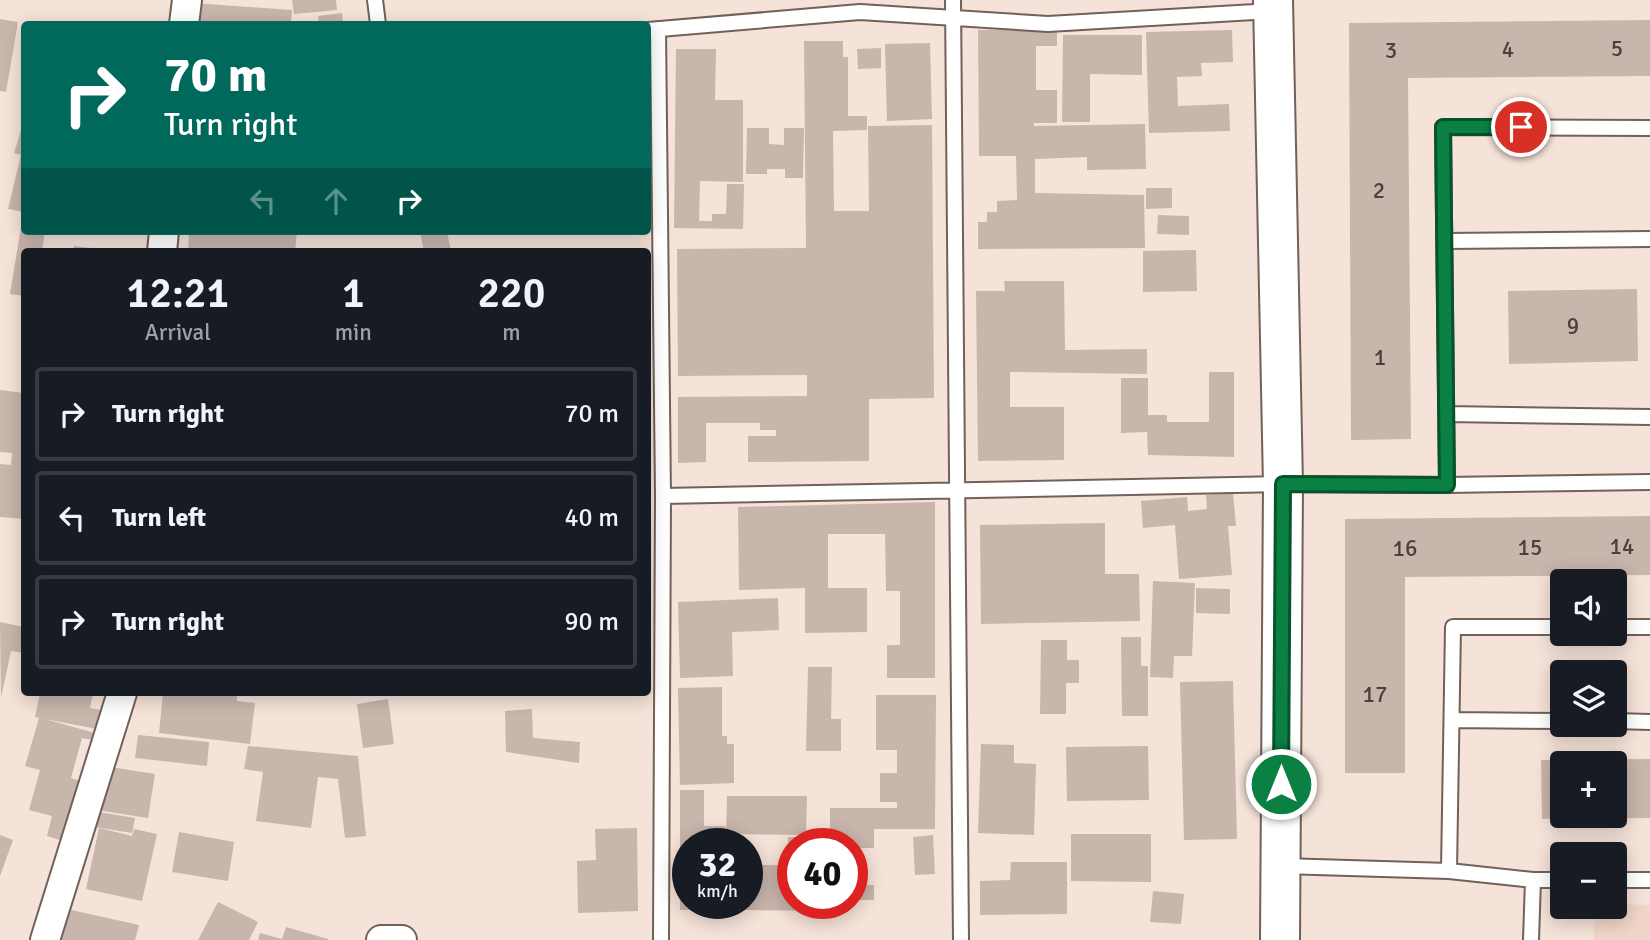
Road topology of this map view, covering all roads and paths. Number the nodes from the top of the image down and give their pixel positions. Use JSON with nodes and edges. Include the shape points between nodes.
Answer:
{"nodes":[{"id":1,"x":187,"y":0,"type":"edge"},
{"id":2,"x":375,"y":0,"type":"edge"},
{"id":3,"x":953,"y":0,"type":"edge"},
{"id":4,"x":1274,"y":5,"type":"edge"},
{"id":5,"x":954,"y":18,"type":"junction"},
{"id":6,"x":184,"y":21,"type":"edge"},
{"id":7,"x":378,"y":21,"type":"edge"},
{"id":8,"x":653,"y":29,"type":"edge"},
{"id":9,"x":1650,"y":128,"type":"edge"},
{"id":10,"x":1650,"y":239,"type":"edge"},
{"id":11,"x":1445,"y":242,"type":"junction"},
{"id":12,"x":1447,"y":414,"type":"junction"},
{"id":13,"x":1650,"y":417,"type":"edge"},
{"id":14,"x":1650,"y":482,"type":"edge"},
{"id":15,"x":1283,"y":484,"type":"junction"},
{"id":16,"x":1447,"y":485,"type":"junction"},
{"id":17,"x":957,"y":489,"type":"junction"},
{"id":18,"x":663,"y":496,"type":"junction"},
{"id":19,"x":1550,"y":627,"type":"edge"},
{"id":20,"x":1627,"y":627,"type":"edge"},
{"id":21,"x":1650,"y":627,"type":"edge"},
{"id":22,"x":121,"y":696,"type":"edge"},
{"id":23,"x":1451,"y":720,"type":"junction"},
{"id":24,"x":1550,"y":721,"type":"edge"},
{"id":25,"x":1627,"y":721,"type":"edge"},
{"id":26,"x":1650,"y":722,"type":"edge"},
{"id":27,"x":1281,"y":866,"type":"junction"},
{"id":28,"x":1449,"y":871,"type":"junction"},
{"id":29,"x":1533,"y":880,"type":"junction"},
{"id":30,"x":1550,"y":880,"type":"edge"},
{"id":31,"x":1627,"y":880,"type":"edge"},
{"id":32,"x":1650,"y":880,"type":"edge"},
{"id":33,"x":45,"y":940,"type":"edge"},
{"id":34,"x":381,"y":940,"type":"edge"},
{"id":35,"x":402,"y":940,"type":"edge"},
{"id":36,"x":661,"y":940,"type":"edge"},
{"id":37,"x":961,"y":940,"type":"edge"},
{"id":38,"x":1280,"y":940,"type":"edge"},
{"id":39,"x":1531,"y":940,"type":"edge"}],
"edges":[{"from":1,"to":6,"type":"street"},
{"from":2,"to":7,"type":"lane"},
{"from":3,"to":5,"type":"lane"},
{"from":4,"to":5,"type":"lane","via":[[1048,24]]},
{"from":4,"to":15,"type":"street"},
{"from":5,"to":8,"type":"lane","via":[[860,12]]},
{"from":5,"to":17,"type":"lane"},
{"from":8,"to":18,"type":"lane"},
{"from":9,"to":11,"type":"lane","via":[[1443,127]]},
{"from":10,"to":11,"type":"lane"},
{"from":11,"to":12,"type":"lane"},
{"from":12,"to":13,"type":"lane"},
{"from":12,"to":16,"type":"lane"},
{"from":14,"to":16,"type":"lane"},
{"from":15,"to":16,"type":"lane"},
{"from":15,"to":17,"type":"lane"},
{"from":15,"to":27,"type":"street"},
{"from":17,"to":18,"type":"lane"},
{"from":17,"to":37,"type":"lane"},
{"from":18,"to":36,"type":"lane"},
{"from":19,"to":23,"type":"lane","via":[[1453,627]]},
{"from":20,"to":21,"type":"lane"},
{"from":22,"to":33,"type":"street"},
{"from":23,"to":24,"type":"lane"},
{"from":23,"to":28,"type":"lane"},
{"from":25,"to":26,"type":"lane"},
{"from":27,"to":28,"type":"lane"},
{"from":27,"to":38,"type":"street"},
{"from":28,"to":29,"type":"lane"},
{"from":29,"to":30,"type":"lane"},
{"from":29,"to":39,"type":"lane"},
{"from":31,"to":32,"type":"lane"},
{"from":34,"to":35,"type":"street"}]}
